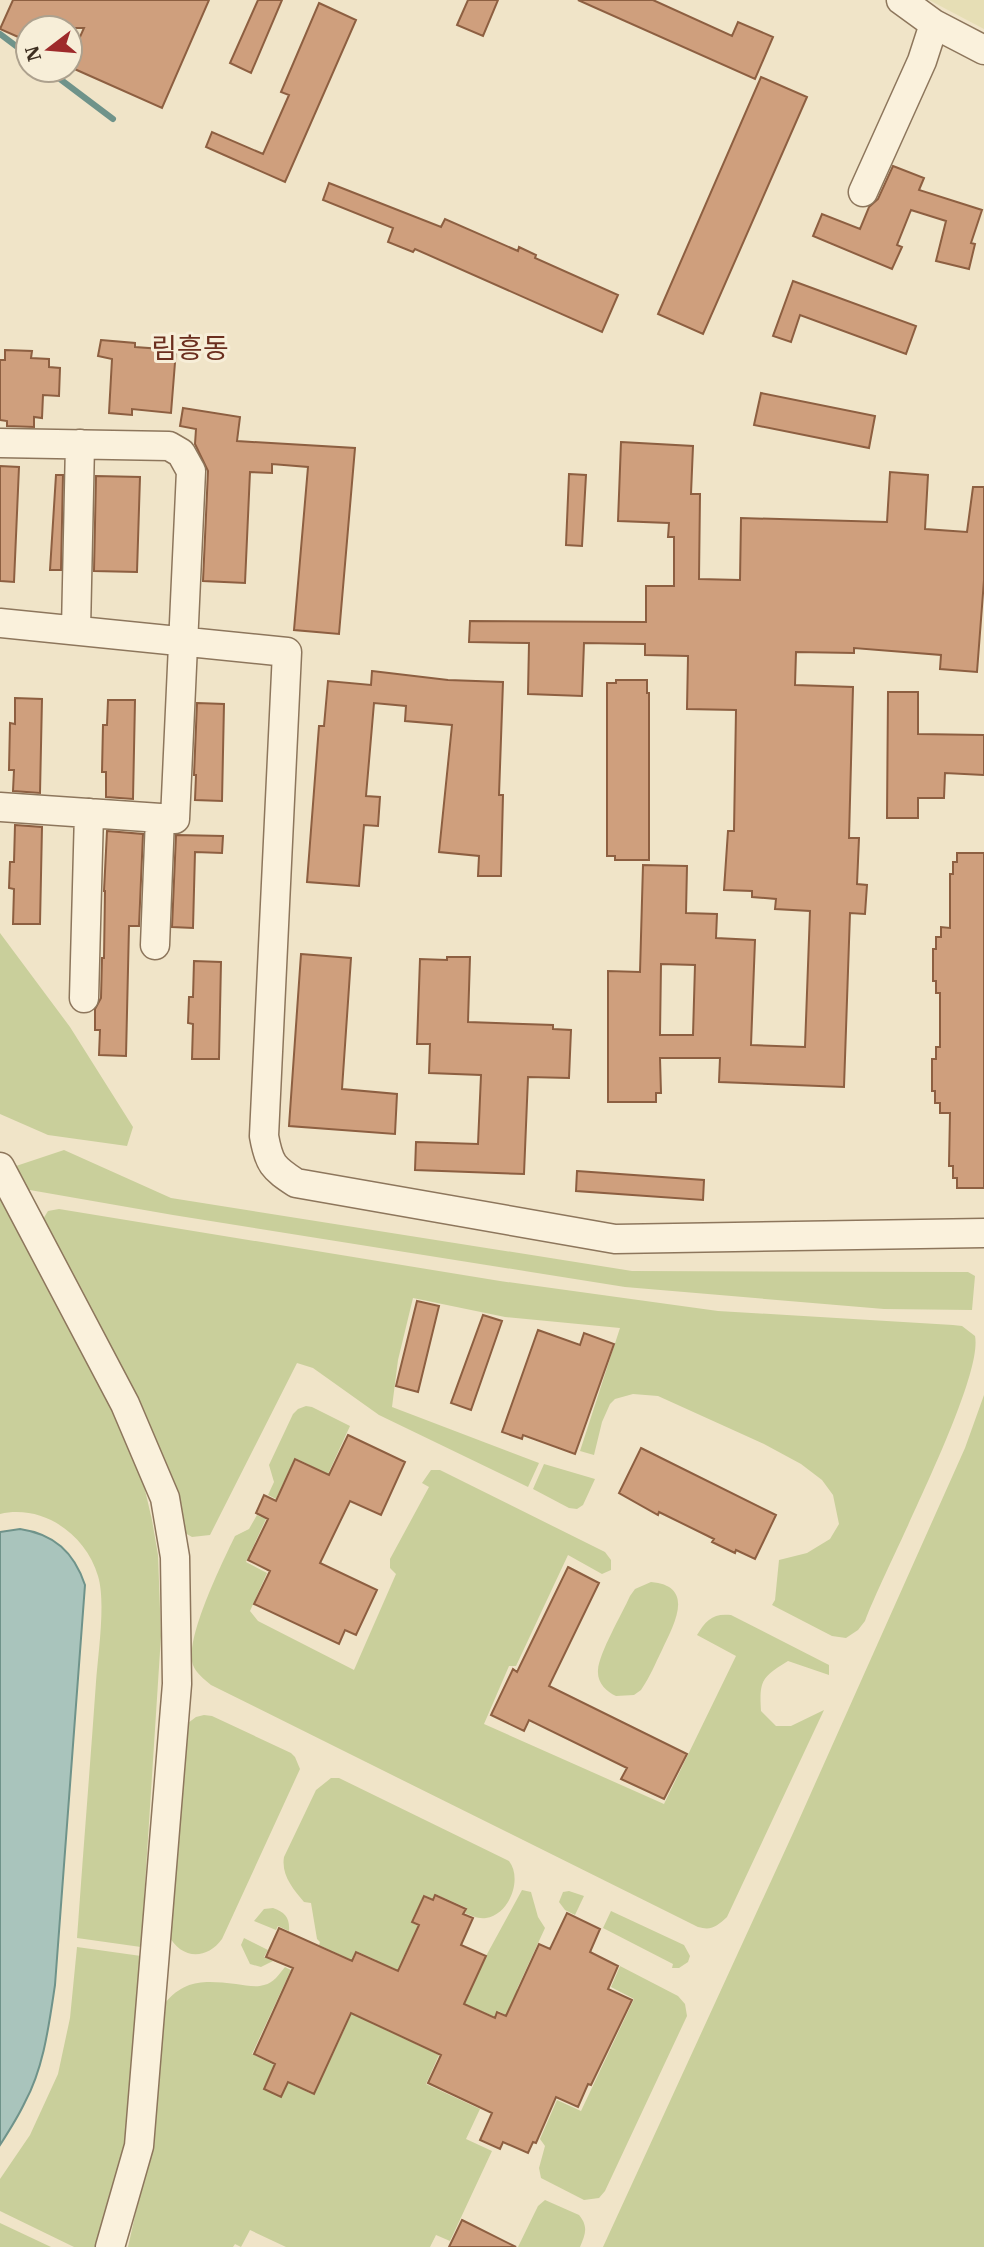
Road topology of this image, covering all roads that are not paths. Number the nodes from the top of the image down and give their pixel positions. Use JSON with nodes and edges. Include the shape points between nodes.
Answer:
{"nodes":[{"id":1,"x":901,"y":0,"type":"edge"},
{"id":2,"x":934,"y":24,"type":"junction"},
{"id":3,"x":984,"y":50,"type":"edge"},
{"id":4,"x":863,"y":192,"type":"dead end"},
{"id":5,"x":0,"y":443,"type":"edge"},
{"id":6,"x":80,"y":444,"type":"junction"},
{"id":7,"x":0,"y":623,"type":"edge"},
{"id":8,"x":76,"y":630,"type":"junction"},
{"id":9,"x":182,"y":641,"type":"junction"},
{"id":10,"x":0,"y":807,"type":"edge"},
{"id":11,"x":89,"y":813,"type":"junction"},
{"id":12,"x":160,"y":818,"type":"junction"},
{"id":13,"x":155,"y":946,"type":"dead end"},
{"id":14,"x":84,"y":998,"type":"dead end"},
{"id":15,"x":0,"y":1167,"type":"edge"},
{"id":16,"x":984,"y":1233,"type":"edge"},
{"id":17,"x":110,"y":2247,"type":"edge"}],
"edges":[{"from":1,"to":2,"type":"street"},
{"from":2,"to":3,"type":"street"},
{"from":2,"to":4,"type":"street"},
{"from":5,"to":6,"type":"street"},
{"from":6,"to":8,"type":"street"},
{"from":6,"to":9,"type":"street","via":[[169,446],[181,453],[191,471]]},
{"from":7,"to":8,"type":"street"},
{"from":8,"to":9,"type":"street"},
{"from":9,"to":12,"type":"street","via":[[175,819]]},
{"from":9,"to":16,"type":"street","via":[[287,652],[264,1136],[275,1169],[296,1183],[615,1239]]},
{"from":10,"to":11,"type":"street"},
{"from":11,"to":12,"type":"street"},
{"from":11,"to":14,"type":"street"},
{"from":12,"to":13,"type":"street"},
{"from":15,"to":17,"type":"street","via":[[125,1404],[165,1498],[175,1557],[177,1684],[139,2146]]}]}
